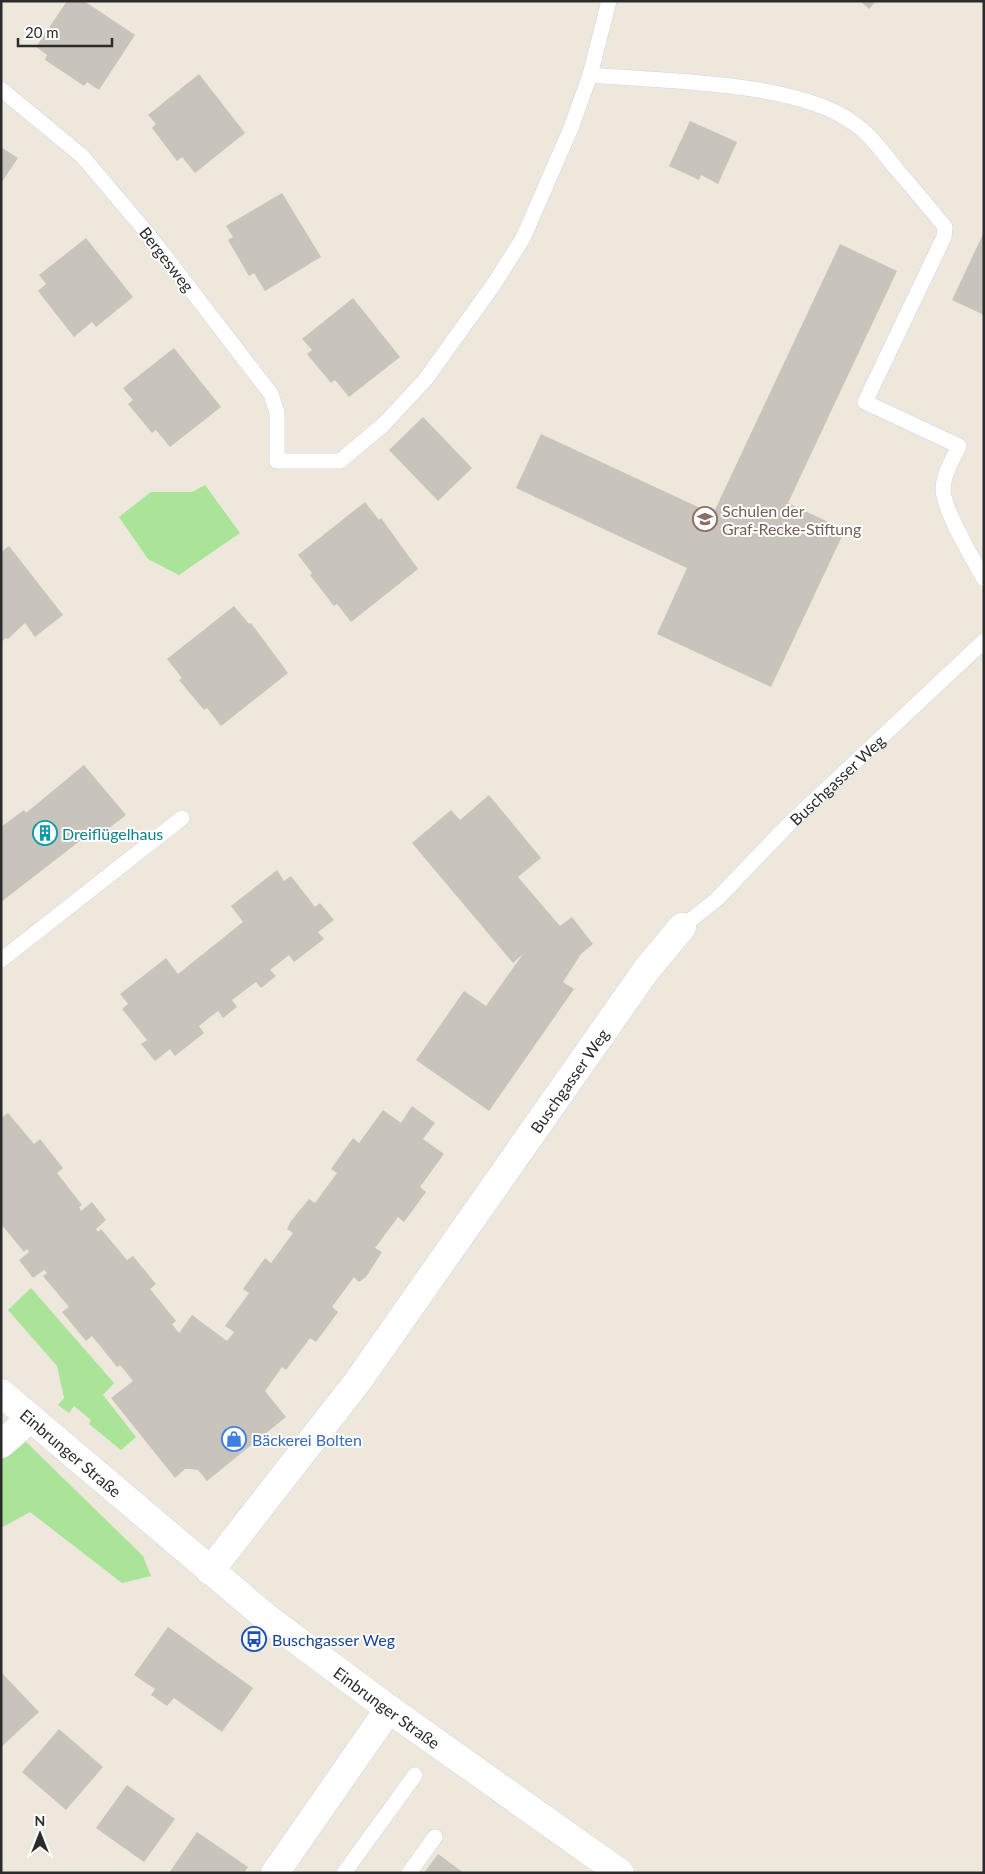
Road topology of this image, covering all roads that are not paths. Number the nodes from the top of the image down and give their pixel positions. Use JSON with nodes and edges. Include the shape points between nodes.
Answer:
{"nodes":[{"id":1,"x":609,"y":1,"type":"edge"},
{"id":2,"x":590,"y":75,"type":"junction"},
{"id":3,"x":1,"y":89,"type":"edge"},
{"id":4,"x":984,"y":579,"type":"edge"},
{"id":5,"x":984,"y":641,"type":"edge"},
{"id":6,"x":182,"y":818,"type":"dead end"},
{"id":7,"x":682,"y":927,"type":"joint"},
{"id":8,"x":1,"y":960,"type":"edge"},
{"id":9,"x":1,"y":1393,"type":"edge"},
{"id":10,"x":30,"y":1419,"type":"junction"},
{"id":11,"x":1,"y":1444,"type":"edge"},
{"id":12,"x":210,"y":1571,"type":"junction"},
{"id":13,"x":388,"y":1709,"type":"junction"},
{"id":14,"x":415,"y":1775,"type":"dead end"},
{"id":15,"x":435,"y":1836,"type":"dead end"},
{"id":16,"x":275,"y":1873,"type":"edge"},
{"id":17,"x":344,"y":1873,"type":"edge"},
{"id":18,"x":409,"y":1873,"type":"edge"},
{"id":19,"x":620,"y":1873,"type":"edge"}],
"edges":[{"from":1,"to":2,"type":"lane"},
{"from":2,"to":3,"type":"lane","name":"Bergesweg","via":[[572,128],[523,238],[425,380],[384,424],[340,461],[277,461],[277,412],[271,394],[148,234],[82,156]]},
{"from":2,"to":4,"type":"lane","via":[[783,94],[825,107],[853,122],[872,140],[945,227],[944,237],[865,402],[959,446],[943,490],[948,508]]},
{"from":5,"to":7,"type":"lane","name":"Buschgasser Weg","via":[[786,826],[718,899]]},
{"from":6,"to":8,"type":"lane"},
{"from":7,"to":12,"type":"street","name":"Buschgasser Weg","via":[[647,968],[358,1381]]},
{"from":9,"to":10,"type":"street","name":"Einbrunger Straße"},
{"from":10,"to":11,"type":"street"},
{"from":10,"to":12,"type":"street","name":"Einbrunger Straße","via":[[140,1508]]},
{"from":12,"to":13,"type":"street","name":"Einbrunger Straße"},
{"from":13,"to":16,"type":"street"},
{"from":13,"to":19,"type":"street","name":"Einbrunger Straße"},
{"from":14,"to":17,"type":"lane"},
{"from":15,"to":18,"type":"lane"}]}
